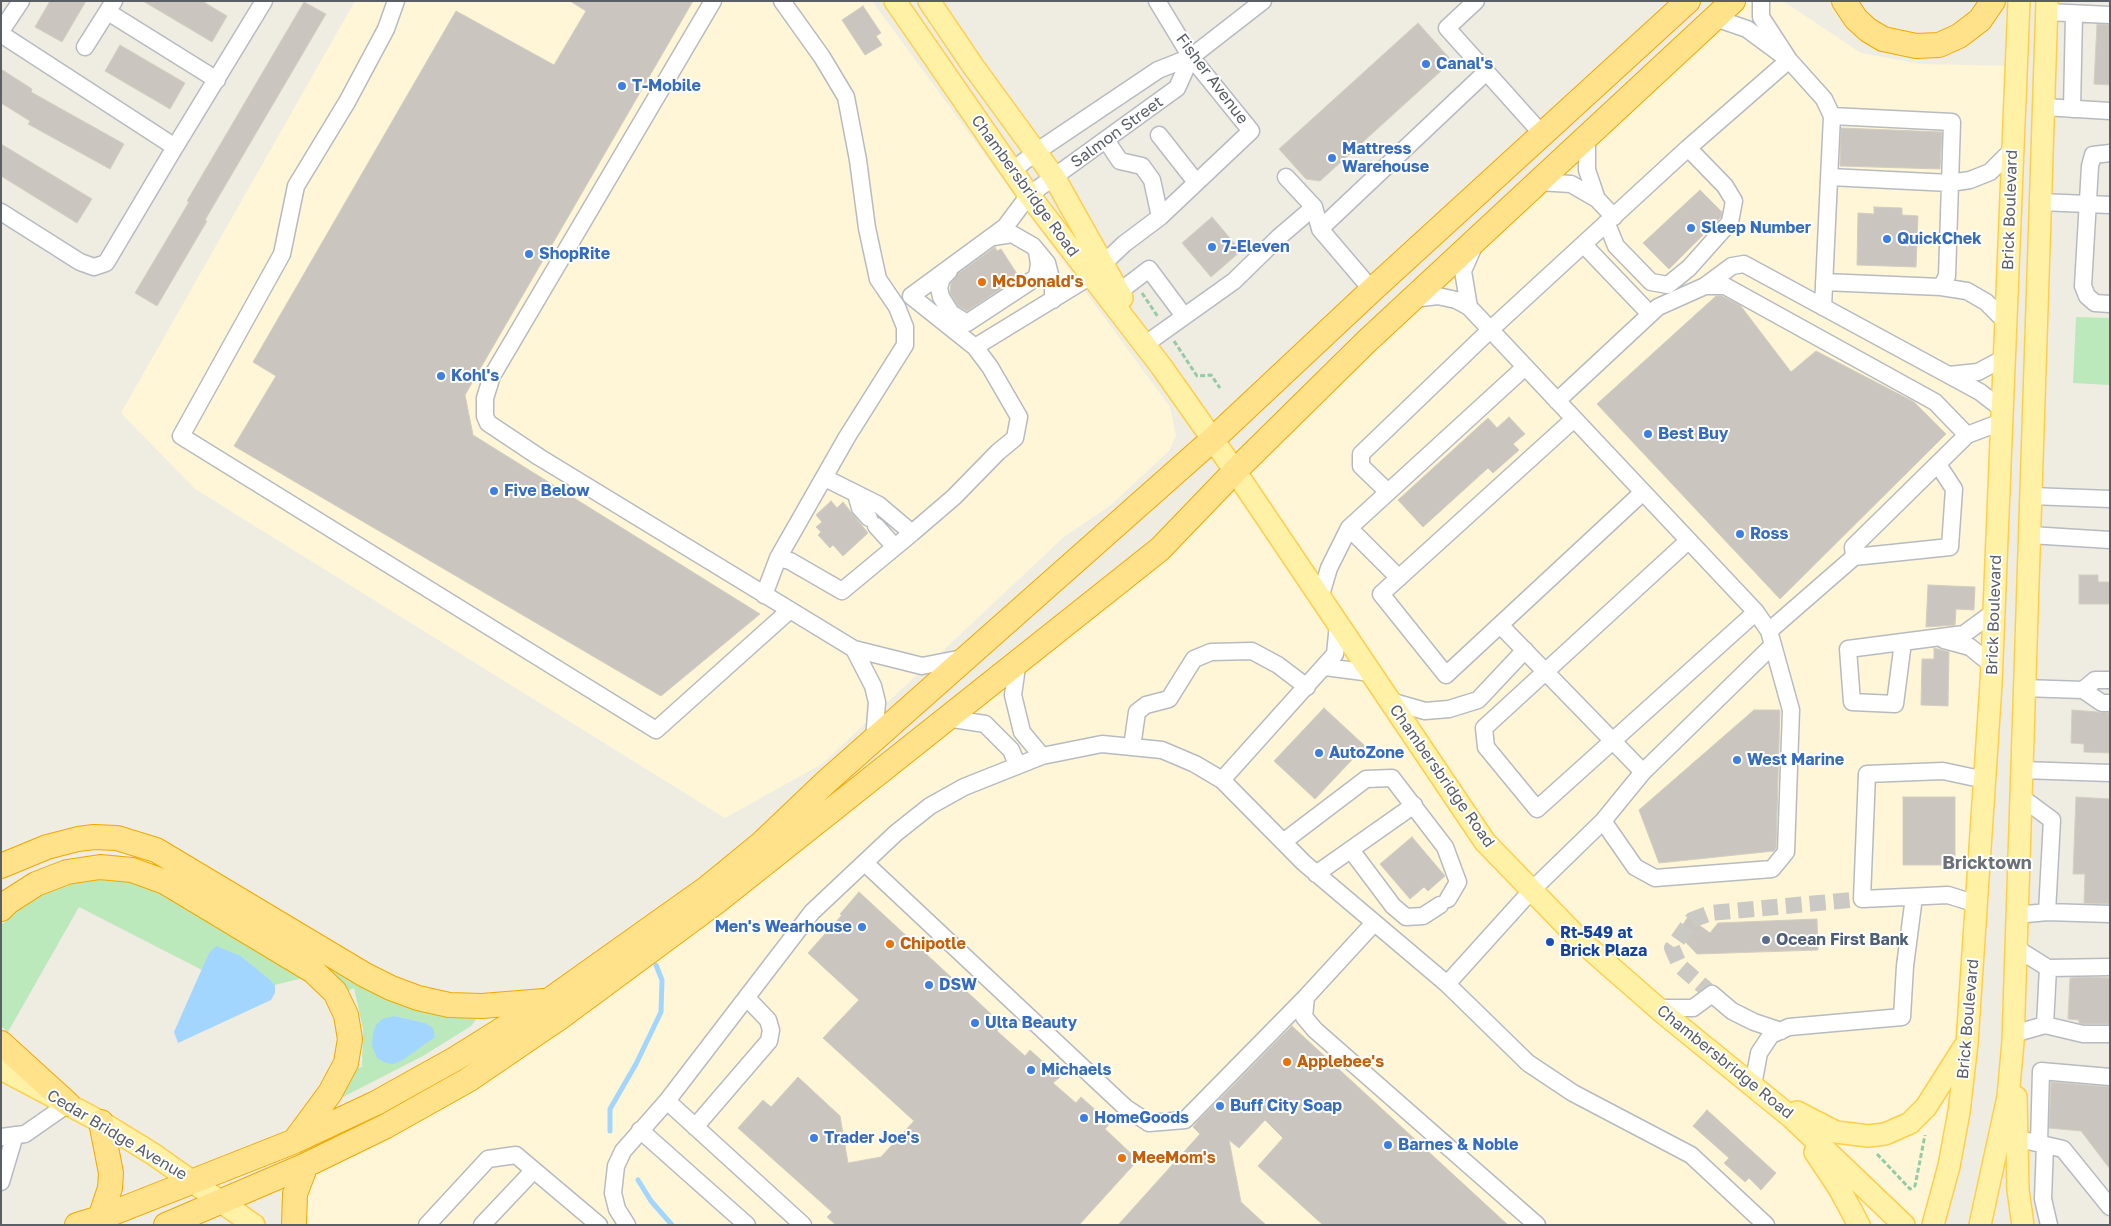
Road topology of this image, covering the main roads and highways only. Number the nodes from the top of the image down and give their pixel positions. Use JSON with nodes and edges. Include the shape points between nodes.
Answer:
{"nodes":[{"id":1,"x":895,"y":1,"type":"edge"},
{"id":2,"x":929,"y":1,"type":"edge"},
{"id":3,"x":1688,"y":1,"type":"edge"},
{"id":4,"x":1733,"y":1,"type":"edge"},
{"id":5,"x":1844,"y":1,"type":"edge"},
{"id":6,"x":1993,"y":1,"type":"edge"},
{"id":7,"x":2019,"y":1,"type":"edge"},
{"id":8,"x":2047,"y":7,"type":"edge"},
{"id":9,"x":1097,"y":270,"type":"junction"},
{"id":10,"x":1160,"y":366,"type":"junction"},
{"id":11,"x":1212,"y":440,"type":"junction"},
{"id":12,"x":1235,"y":471,"type":"junction"},
{"id":13,"x":1,"y":866,"type":"edge"},
{"id":14,"x":1,"y":910,"type":"edge"},
{"id":15,"x":548,"y":1001,"type":"junction"},
{"id":16,"x":2013,"y":1032,"type":"junction"},
{"id":17,"x":1967,"y":1043,"type":"junction"},
{"id":18,"x":1,"y":1044,"type":"edge"},
{"id":19,"x":1,"y":1069,"type":"edge"},
{"id":20,"x":1760,"y":1091,"type":"junction"},
{"id":21,"x":68,"y":1104,"type":"junction"},
{"id":22,"x":1791,"y":1116,"type":"junction"},
{"id":23,"x":101,"y":1122,"type":"junction"},
{"id":24,"x":294,"y":1141,"type":"junction"},
{"id":25,"x":306,"y":1165,"type":"junction"},
{"id":26,"x":192,"y":1181,"type":"junction"},
{"id":27,"x":221,"y":1202,"type":"junction"},
{"id":28,"x":100,"y":1218,"type":"junction"},
{"id":29,"x":77,"y":1225,"type":"edge"},
{"id":30,"x":166,"y":1225,"type":"edge"},
{"id":31,"x":254,"y":1225,"type":"edge"},
{"id":32,"x":294,"y":1225,"type":"edge"},
{"id":33,"x":1859,"y":1225,"type":"edge"},
{"id":34,"x":1904,"y":1225,"type":"edge"},
{"id":35,"x":1933,"y":1225,"type":"edge"},
{"id":36,"x":1980,"y":1225,"type":"edge"},
{"id":37,"x":2023,"y":1225,"type":"edge"}],
"edges":[{"from":1,"to":9,"type":"main road","name":"Chambersbridge Road","via":[[1029,195]]},
{"from":2,"to":9,"type":"main road","name":"Chambersbridge Road","via":[[1054,178]]},
{"from":3,"to":11,"type":"highway"},
{"from":4,"to":12,"type":"highway","via":[[1412,299]]},
{"from":5,"to":6,"type":"highway","via":[[1868,30],[1883,39],[1916,46],[1939,45],[1959,36],[1980,20]]},
{"from":7,"to":17,"type":"main road","name":"Brick Boulevard","via":[[1992,665]]},
{"from":8,"to":16,"type":"main road","name":"Brick Boulevard"},
{"from":9,"to":10,"type":"main road","name":"Chambersbridge Road"},
{"from":9,"to":10,"type":"main road","name":"Chambersbridge Road","via":[[1119,292]]},
{"from":10,"to":11,"type":"main road","name":"Chambersbridge Road"},
{"from":11,"to":12,"type":"main road","name":"Chambersbridge Road"},
{"from":11,"to":15,"type":"highway","via":[[762,843],[708,888]]},
{"from":12,"to":20,"type":"main road","name":"Chambersbridge Road","via":[[1484,842],[1581,941]]},
{"from":12,"to":25,"type":"highway","via":[[1160,549],[716,902],[559,1018],[468,1080],[386,1126]]},
{"from":13,"to":15,"type":"highway","via":[[47,846],[94,836],[117,838],[156,850],[391,988],[449,1005]]},
{"from":14,"to":24,"type":"highway","via":[[36,884],[67,872],[100,866],[132,870],[165,882],[313,971],[335,992],[346,1015],[350,1039],[346,1063],[330,1093]]},
{"from":15,"to":24,"type":"highway","via":[[376,1103]]},
{"from":16,"to":36,"type":"main road","name":"Brick Boulevard","via":[[2008,1096]]},
{"from":16,"to":37,"type":"main road","via":[[2034,1142],[2018,1190]]},
{"from":17,"to":20,"type":"main road","via":[[1926,1107],[1910,1124],[1885,1134],[1868,1136],[1836,1132]]},
{"from":17,"to":35,"type":"main road","name":"Brick Boulevard","via":[[1949,1166]]},
{"from":18,"to":21,"type":"highway"},
{"from":19,"to":21,"type":"main road","name":"Cedar Bridge Avenue"},
{"from":20,"to":22,"type":"main road","name":"Chambersbridge Road"},
{"from":21,"to":23,"type":"main road","name":"Cedar Bridge Avenue"},
{"from":22,"to":33,"type":"main road","via":[[1839,1188]]},
{"from":22,"to":34,"type":"main road","name":"Chambersbridge Road"},
{"from":23,"to":26,"type":"main road","name":"Cedar Bridge Avenue"},
{"from":23,"to":28,"type":"highway","via":[[111,1173],[110,1188]]},
{"from":24,"to":26,"type":"highway"},
{"from":25,"to":27,"type":"highway"},
{"from":25,"to":32,"type":"highway","via":[[295,1194]]},
{"from":26,"to":27,"type":"main road","name":"Cedar Bridge Avenue"},
{"from":26,"to":28,"type":"highway"},
{"from":27,"to":30,"type":"highway"},
{"from":27,"to":31,"type":"main road","name":"Cedar Bridge Avenue"},
{"from":28,"to":29,"type":"highway"}]}
